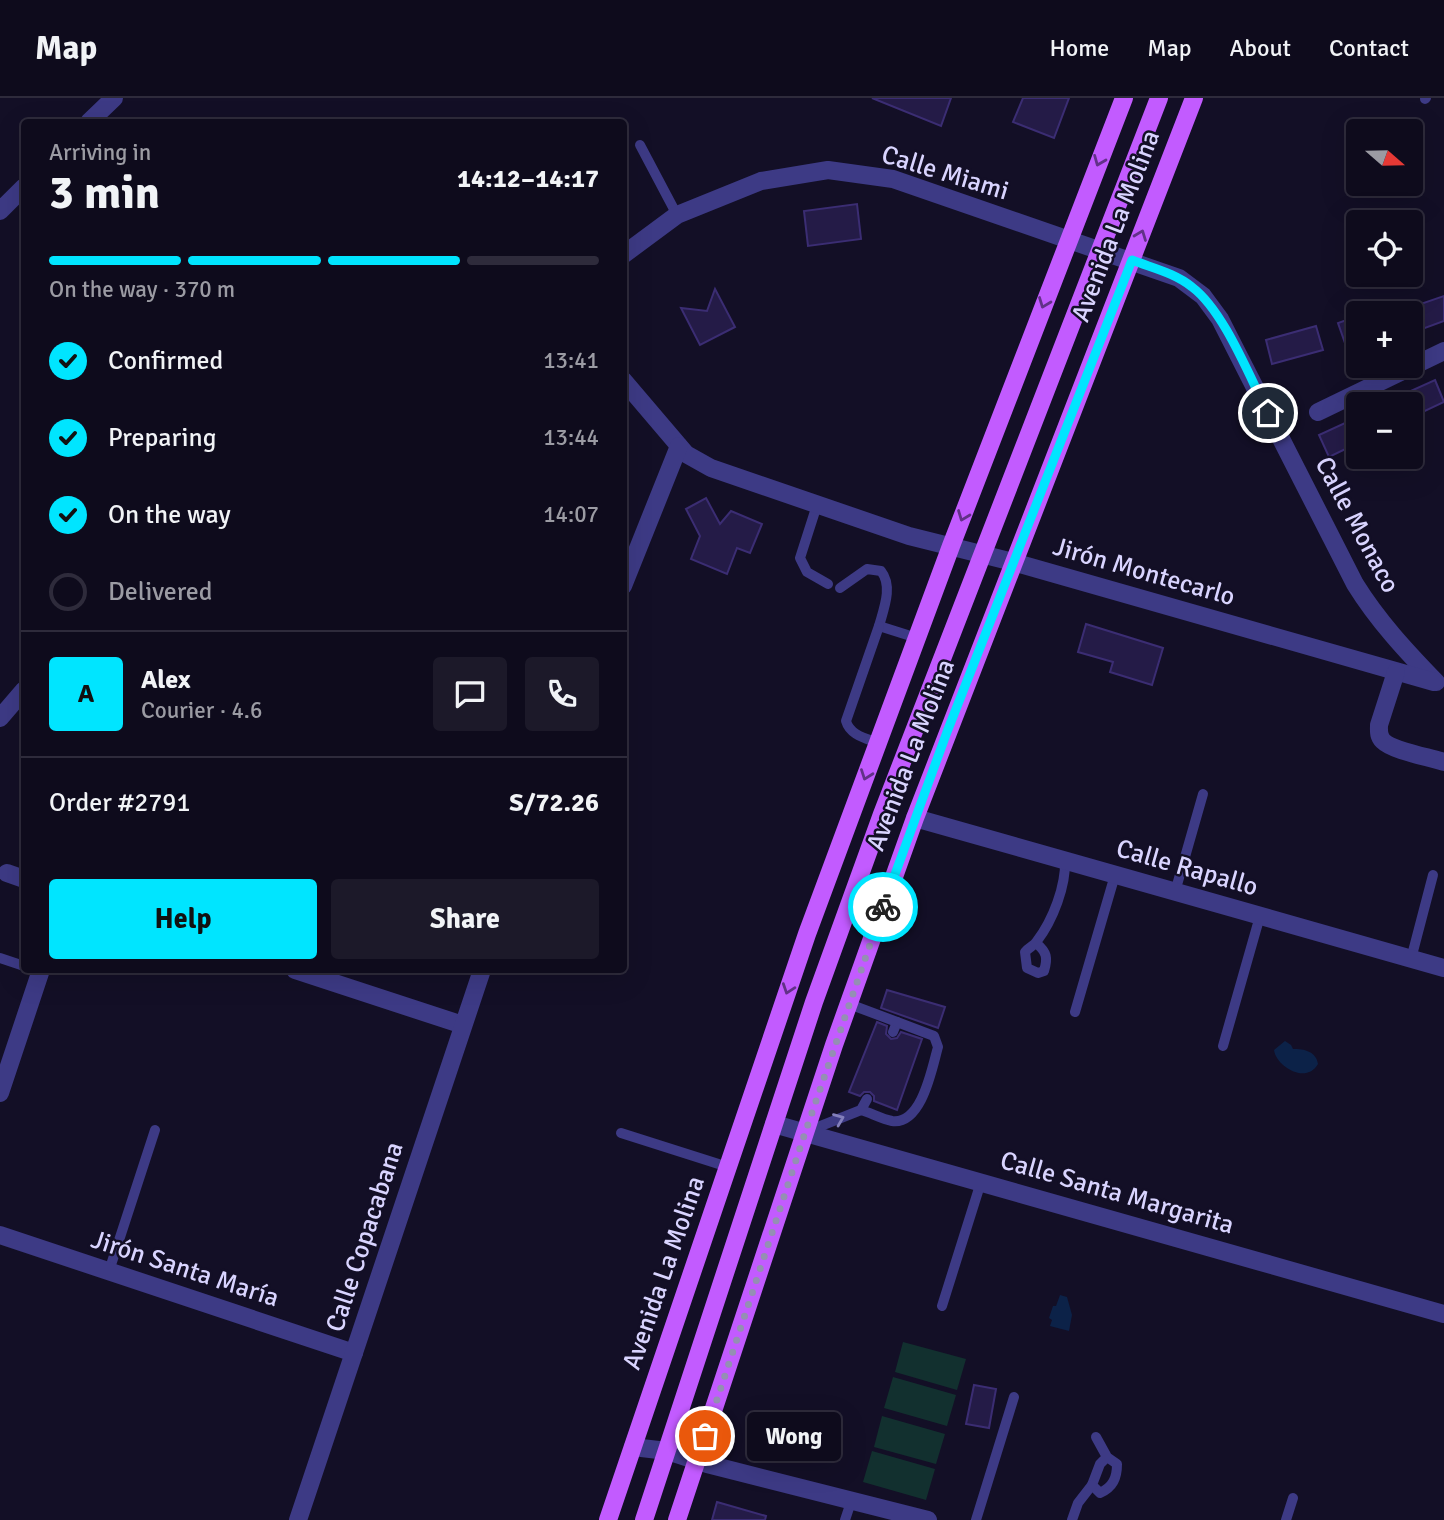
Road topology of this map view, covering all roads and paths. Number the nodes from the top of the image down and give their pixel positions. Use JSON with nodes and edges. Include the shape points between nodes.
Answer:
{"nodes":[{"id":1,"x":114,"y":98,"type":"edge"},
{"id":2,"x":1124,"y":98,"type":"edge"},
{"id":3,"x":1159,"y":98,"type":"edge"},
{"id":4,"x":1194,"y":98,"type":"edge"},
{"id":5,"x":92,"y":119,"type":"edge"},
{"id":6,"x":640,"y":145,"type":"dead end"},
{"id":7,"x":21,"y":190,"type":"edge"},
{"id":8,"x":0,"y":211,"type":"edge"},
{"id":9,"x":677,"y":215,"type":"junction"},
{"id":10,"x":1068,"y":240,"type":"junction"},
{"id":11,"x":1100,"y":250,"type":"junction"},
{"id":12,"x":627,"y":252,"type":"edge"},
{"id":13,"x":1132,"y":260,"type":"junction"},
{"id":14,"x":1444,"y":351,"type":"edge"},
{"id":15,"x":627,"y":385,"type":"edge"},
{"id":16,"x":1318,"y":412,"type":"dead end"},
{"id":17,"x":679,"y":446,"type":"junction"},
{"id":18,"x":817,"y":505,"type":"junction"},
{"id":19,"x":951,"y":546,"type":"junction"},
{"id":20,"x":982,"y":553,"type":"junction"},
{"id":21,"x":1013,"y":562,"type":"junction"},
{"id":22,"x":627,"y":576,"type":"edge"},
{"id":23,"x":828,"y":584,"type":"dead end"},
{"id":24,"x":840,"y":588,"type":"dead end"},
{"id":25,"x":879,"y":626,"type":"junction"},
{"id":26,"x":917,"y":638,"type":"junction"},
{"id":27,"x":1396,"y":672,"type":"junction"},
{"id":28,"x":1440,"y":684,"type":"edge"},
{"id":29,"x":21,"y":694,"type":"edge"},
{"id":30,"x":0,"y":718,"type":"edge"},
{"id":31,"x":878,"y":743,"type":"junction"},
{"id":32,"x":1444,"y":762,"type":"edge"},
{"id":33,"x":1203,"y":794,"type":"dead end"},
{"id":34,"x":915,"y":818,"type":"junction"},
{"id":35,"x":1065,"y":860,"type":"junction"},
{"id":36,"x":1115,"y":875,"type":"junction"},
{"id":37,"x":1433,"y":875,"type":"dead end"},
{"id":38,"x":1175,"y":892,"type":"junction"},
{"id":39,"x":1260,"y":916,"type":"junction"},
{"id":40,"x":1036,"y":943,"type":"dead end"},
{"id":41,"x":0,"y":958,"type":"edge"},
{"id":42,"x":1411,"y":959,"type":"junction"},
{"id":43,"x":21,"y":965,"type":"edge"},
{"id":44,"x":1444,"y":968,"type":"edge"},
{"id":45,"x":34,"y":973,"type":"edge"},
{"id":46,"x":304,"y":973,"type":"edge"},
{"id":47,"x":481,"y":973,"type":"edge"},
{"id":48,"x":849,"y":1004,"type":"junction"},
{"id":49,"x":1076,"y":1012,"type":"dead end"},
{"id":50,"x":463,"y":1025,"type":"junction"},
{"id":51,"x":1223,"y":1046,"type":"dead end"},
{"id":52,"x":6,"y":1057,"type":"edge"},
{"id":53,"x":0,"y":1093,"type":"edge"},
{"id":54,"x":867,"y":1098,"type":"dead end"},
{"id":55,"x":861,"y":1110,"type":"junction"},
{"id":56,"x":774,"y":1124,"type":"junction"},
{"id":57,"x":155,"y":1130,"type":"dead end"},
{"id":58,"x":621,"y":1133,"type":"dead end"},
{"id":59,"x":805,"y":1133,"type":"junction"},
{"id":60,"x":728,"y":1167,"type":"junction"},
{"id":61,"x":981,"y":1182,"type":"junction"},
{"id":62,"x":0,"y":1235,"type":"edge"},
{"id":63,"x":109,"y":1271,"type":"junction"},
{"id":64,"x":942,"y":1306,"type":"dead end"},
{"id":65,"x":1444,"y":1314,"type":"edge"},
{"id":66,"x":354,"y":1353,"type":"junction"},
{"id":67,"x":1014,"y":1397,"type":"dead end"},
{"id":68,"x":1096,"y":1437,"type":"dead end"},
{"id":69,"x":633,"y":1447,"type":"junction"},
{"id":70,"x":667,"y":1451,"type":"junction"},
{"id":71,"x":1107,"y":1457,"type":"junction"},
{"id":72,"x":697,"y":1461,"type":"junction"},
{"id":73,"x":1092,"y":1485,"type":"junction"},
{"id":74,"x":1293,"y":1498,"type":"dead end"},
{"id":75,"x":852,"y":1499,"type":"junction"},
{"id":76,"x":298,"y":1520,"type":"edge"},
{"id":77,"x":608,"y":1520,"type":"edge"},
{"id":78,"x":644,"y":1520,"type":"edge"},
{"id":79,"x":677,"y":1520,"type":"edge"},
{"id":80,"x":845,"y":1520,"type":"edge"},
{"id":81,"x":928,"y":1520,"type":"edge"},
{"id":82,"x":976,"y":1520,"type":"edge"},
{"id":83,"x":1072,"y":1520,"type":"edge"},
{"id":84,"x":1286,"y":1520,"type":"edge"}],
"edges":[{"from":1,"to":5,"type":"street"},
{"from":2,"to":10,"type":"main road","name":"Avenida La Molina","one_way":true},
{"from":3,"to":11,"type":"main road","name":"Avenida La Molina"},
{"from":13,"to":4,"type":"main road","name":"Avenida La Molina","one_way":true},
{"from":6,"to":9,"type":"lane"},
{"from":7,"to":8,"type":"street"},
{"from":9,"to":10,"type":"street","name":"Calle Miami","via":[[761,181],[828,170],[893,179]]},
{"from":9,"to":12,"type":"street","name":"Calle Miami"},
{"from":10,"to":11,"type":"street","name":"Calle Miami"},
{"from":10,"to":19,"type":"main road","name":"Avenida La Molina","one_way":true},
{"from":11,"to":13,"type":"street","name":"Calle Monaco"},
{"from":11,"to":20,"type":"main road","name":"Avenida La Molina"},
{"from":13,"to":21,"type":"main road","name":"Avenida La Molina"},
{"from":13,"to":28,"type":"street","name":"Calle Monaco","via":[[1179,278],[1212,307],[1355,584],[1387,630]]},
{"from":14,"to":16,"type":"street"},
{"from":15,"to":17,"type":"street","name":"Jirón Montecarlo"},
{"from":17,"to":18,"type":"street","name":"Jirón Montecarlo","via":[[702,465]]},
{"from":17,"to":22,"type":"street"},
{"from":18,"to":19,"type":"street","name":"Jirón Montecarlo"},
{"from":18,"to":23,"type":"lane","via":[[800,558],[807,572]]},
{"from":19,"to":20,"type":"street","name":"Jirón Montecarlo"},
{"from":19,"to":26,"type":"main road","name":"Avenida La Molina"},
{"from":20,"to":21,"type":"street","name":"Jirón Montecarlo"},
{"from":20,"to":56,"type":"main road","name":"Avenida La Molina","via":[[868,851]]},
{"from":21,"to":27,"type":"street","name":"Jirón Montecarlo"},
{"from":21,"to":34,"type":"main road","name":"Avenida La Molina"},
{"from":24,"to":25,"type":"lane","via":[[867,569],[881,571],[887,590]]},
{"from":25,"to":26,"type":"lane"},
{"from":25,"to":31,"type":"lane","via":[[846,721],[848,729]]},
{"from":26,"to":31,"type":"main road","name":"Avenida La Molina"},
{"from":27,"to":28,"type":"street","name":"Jirón Montecarlo"},
{"from":27,"to":32,"type":"street","via":[[1378,734],[1393,746]]},
{"from":29,"to":30,"type":"street"},
{"from":31,"to":60,"type":"main road","name":"Avenida La Molina","one_way":true},
{"from":33,"to":38,"type":"lane"},
{"from":34,"to":35,"type":"street","name":"Calle Rapallo"},
{"from":34,"to":48,"type":"main road","name":"Avenida La Molina"},
{"from":35,"to":36,"type":"street","name":"Calle Rapallo"},
{"from":35,"to":40,"type":"lane","via":[[1066,880]]},
{"from":36,"to":38,"type":"street","name":"Calle Rapallo"},
{"from":36,"to":49,"type":"lane"},
{"from":37,"to":42,"type":"lane"},
{"from":38,"to":39,"type":"street","name":"Calle Rapallo"},
{"from":39,"to":42,"type":"street","name":"Calle Rapallo"},
{"from":39,"to":51,"type":"lane"},
{"from":41,"to":43,"type":"lane"},
{"from":42,"to":44,"type":"street","name":"Calle Rapallo"},
{"from":45,"to":52,"type":"street"},
{"from":46,"to":50,"type":"street"},
{"from":47,"to":50,"type":"street","name":"Calle Copacabana"},
{"from":48,"to":55,"type":"lane","via":[[895,1027],[934,1037],[938,1048],[917,1109],[906,1118],[894,1121]]},
{"from":48,"to":59,"type":"main road","name":"Avenida La Molina"},
{"from":50,"to":66,"type":"street","name":"Calle Copacabana"},
{"from":52,"to":53,"type":"street"},
{"from":54,"to":55,"type":"lane"},
{"from":59,"to":55,"type":"lane","one_way":true},
{"from":56,"to":59,"type":"street","name":"Calle Santa Margarita"},
{"from":56,"to":70,"type":"main road","name":"Avenida La Molina"},
{"from":57,"to":63,"type":"lane"},
{"from":58,"to":60,"type":"lane"},
{"from":59,"to":61,"type":"street","name":"Calle Santa Margarita"},
{"from":59,"to":72,"type":"main road","name":"Avenida La Molina"},
{"from":60,"to":69,"type":"main road","name":"Avenida La Molina"},
{"from":61,"to":64,"type":"lane"},
{"from":61,"to":65,"type":"street","name":"Calle Santa Margarita"},
{"from":62,"to":63,"type":"street","name":"Jirón Santa María"},
{"from":63,"to":66,"type":"street","name":"Jirón Santa María"},
{"from":66,"to":76,"type":"street","name":"Calle Copacabana"},
{"from":67,"to":82,"type":"lane"},
{"from":68,"to":71,"type":"lane"},
{"from":69,"to":70,"type":"street"},
{"from":69,"to":77,"type":"main road","name":"Avenida La Molina"},
{"from":70,"to":72,"type":"street"},
{"from":70,"to":78,"type":"main road","name":"Avenida La Molina"},
{"from":71,"to":73,"type":"lane"},
{"from":71,"to":73,"type":"lane","via":[[1117,1464],[1117,1475],[1109,1489],[1100,1493]]},
{"from":72,"to":75,"type":"street"},
{"from":72,"to":79,"type":"main road","name":"Avenida La Molina"},
{"from":73,"to":83,"type":"lane"},
{"from":74,"to":84,"type":"lane"},
{"from":75,"to":80,"type":"lane"},
{"from":75,"to":81,"type":"street"}]}
